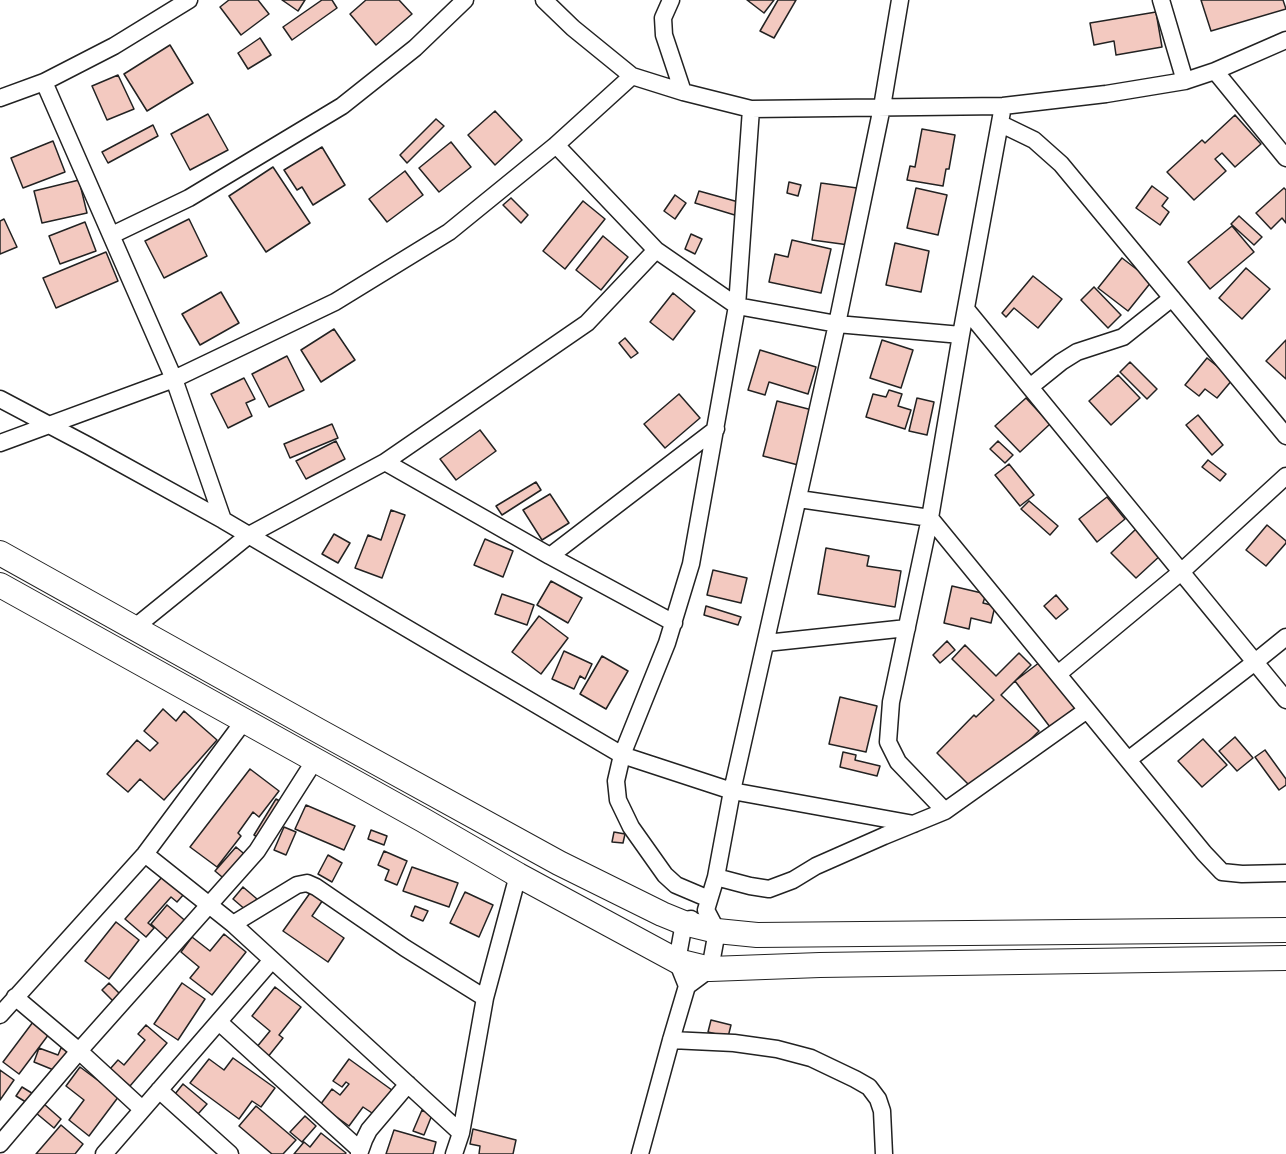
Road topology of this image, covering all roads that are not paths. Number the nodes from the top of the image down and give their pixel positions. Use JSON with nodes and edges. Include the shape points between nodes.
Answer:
{"nodes":[{"id":1,"x":189,"y":0,"type":"edge"},
{"id":2,"x":465,"y":0,"type":"edge"},
{"id":3,"x":544,"y":0,"type":"edge"},
{"id":4,"x":671,"y":0,"type":"edge"},
{"id":5,"x":900,"y":0,"type":"edge"},
{"id":6,"x":1161,"y":0,"type":"edge"},
{"id":7,"x":1286,"y":40,"type":"edge"},
{"id":8,"x":1215,"y":71,"type":"junction"},
{"id":9,"x":632,"y":76,"type":"junction"},
{"id":10,"x":1185,"y":81,"type":"junction"},
{"id":11,"x":44,"y":82,"type":"junction"},
{"id":12,"x":683,"y":92,"type":"junction"},
{"id":13,"x":0,"y":98,"type":"edge"},
{"id":14,"x":1003,"y":106,"type":"junction"},
{"id":15,"x":882,"y":107,"type":"junction"},
{"id":16,"x":751,"y":109,"type":"junction"},
{"id":17,"x":1001,"y":124,"type":"junction"},
{"id":18,"x":556,"y":145,"type":"junction"},
{"id":19,"x":1286,"y":158,"type":"edge"},
{"id":20,"x":112,"y":235,"type":"junction"},
{"id":21,"x":656,"y":250,"type":"junction"},
{"id":22,"x":1172,"y":298,"type":"junction"},
{"id":23,"x":737,"y":306,"type":"junction"},
{"id":24,"x":966,"y":309,"type":"junction"},
{"id":25,"x":837,"y":324,"type":"junction"},
{"id":26,"x":961,"y":335,"type":"junction"},
{"id":27,"x":174,"y":379,"type":"junction"},
{"id":28,"x":1030,"y":387,"type":"junction"},
{"id":29,"x":0,"y":399,"type":"edge"},
{"id":30,"x":50,"y":424,"type":"junction"},
{"id":31,"x":716,"y":429,"type":"junction"},
{"id":32,"x":1286,"y":436,"type":"edge"},
{"id":33,"x":0,"y":443,"type":"edge"},
{"id":34,"x":385,"y":462,"type":"junction"},
{"id":35,"x":1286,"y":476,"type":"edge"},
{"id":36,"x":799,"y":499,"type":"junction"},
{"id":37,"x":930,"y":518,"type":"junction"},
{"id":38,"x":223,"y":520,"type":"junction"},
{"id":39,"x":249,"y":535,"type":"junction"},
{"id":40,"x":0,"y":553,"type":"edge"},
{"id":41,"x":550,"y":556,"type":"junction"},
{"id":42,"x":1181,"y":572,"type":"junction"},
{"id":43,"x":0,"y":585,"type":"edge"},
{"id":44,"x":674,"y":622,"type":"junction"},
{"id":45,"x":134,"y":628,"type":"junction"},
{"id":46,"x":907,"y":628,"type":"junction"},
{"id":47,"x":1286,"y":637,"type":"edge"},
{"id":48,"x":766,"y":643,"type":"junction"},
{"id":49,"x":1255,"y":662,"type":"junction"},
{"id":50,"x":1058,"y":674,"type":"junction"},
{"id":51,"x":1286,"y":700,"type":"edge"},
{"id":52,"x":1087,"y":710,"type":"junction"},
{"id":53,"x":244,"y":721,"type":"junction"},
{"id":54,"x":622,"y":755,"type":"junction"},
{"id":55,"x":315,"y":760,"type":"junction"},
{"id":56,"x":1128,"y":760,"type":"junction"},
{"id":57,"x":732,"y":791,"type":"junction"},
{"id":58,"x":945,"y":811,"type":"junction"},
{"id":59,"x":914,"y":824,"type":"junction"},
{"id":60,"x":145,"y":854,"type":"junction"},
{"id":61,"x":1286,"y":873,"type":"edge"},
{"id":62,"x":518,"y":874,"type":"junction"},
{"id":63,"x":716,"y":877,"type":"junction"},
{"id":64,"x":210,"y":905,"type":"junction"},
{"id":65,"x":711,"y":914,"type":"junction"},
{"id":66,"x":684,"y":922,"type":"junction"},
{"id":67,"x":233,"y":924,"type":"junction"},
{"id":68,"x":1286,"y":930,"type":"edge"},
{"id":69,"x":1286,"y":958,"type":"edge"},
{"id":70,"x":273,"y":960,"type":"junction"},
{"id":71,"x":677,"y":961,"type":"junction"},
{"id":72,"x":710,"y":969,"type":"junction"},
{"id":73,"x":687,"y":986,"type":"junction"},
{"id":74,"x":15,"y":997,"type":"junction"},
{"id":75,"x":485,"y":998,"type":"junction"},
{"id":76,"x":0,"y":1015,"type":"edge"},
{"id":77,"x":219,"y":1022,"type":"junction"},
{"id":78,"x":671,"y":1040,"type":"junction"},
{"id":79,"x":78,"y":1051,"type":"junction"},
{"id":80,"x":408,"y":1084,"type":"junction"},
{"id":81,"x":159,"y":1090,"type":"junction"},
{"id":82,"x":142,"y":1109,"type":"junction"},
{"id":83,"x":461,"y":1133,"type":"junction"},
{"id":84,"x":0,"y":1144,"type":"edge"},
{"id":85,"x":360,"y":1152,"type":"edge"},
{"id":86,"x":104,"y":1154,"type":"edge"},
{"id":87,"x":230,"y":1154,"type":"edge"},
{"id":88,"x":454,"y":1154,"type":"edge"},
{"id":89,"x":640,"y":1154,"type":"edge"},
{"id":90,"x":884,"y":1154,"type":"edge"}],
"edges":[{"from":1,"to":11,"type":"street","via":[[114,46]]},
{"from":2,"to":20,"type":"street","via":[[416,48],[342,106],[189,198]]},
{"from":3,"to":9,"type":"street"},
{"from":4,"to":12,"type":"street","via":[[663,18],[664,34]]},
{"from":5,"to":15,"type":"street"},
{"from":6,"to":10,"type":"street"},
{"from":7,"to":8,"type":"street"},
{"from":8,"to":10,"type":"street"},
{"from":8,"to":19,"type":"street"},
{"from":9,"to":12,"type":"street"},
{"from":9,"to":18,"type":"street"},
{"from":10,"to":14,"type":"street"},
{"from":11,"to":13,"type":"street"},
{"from":11,"to":20,"type":"street"},
{"from":12,"to":16,"type":"street"},
{"from":14,"to":15,"type":"street"},
{"from":14,"to":17,"type":"street"},
{"from":15,"to":16,"type":"street"},
{"from":15,"to":25,"type":"street"},
{"from":16,"to":23,"type":"street"},
{"from":17,"to":22,"type":"street","via":[[1034,140],[1061,164]]},
{"from":17,"to":24,"type":"street"},
{"from":18,"to":21,"type":"street"},
{"from":18,"to":27,"type":"street","via":[[449,232],[335,302]]},
{"from":20,"to":27,"type":"street"},
{"from":21,"to":23,"type":"street"},
{"from":21,"to":34,"type":"street","via":[[587,323]]},
{"from":22,"to":28,"type":"street","via":[[1123,337],[1077,352]]},
{"from":22,"to":32,"type":"street"},
{"from":23,"to":25,"type":"street"},
{"from":23,"to":31,"type":"street"},
{"from":24,"to":26,"type":"street"},
{"from":24,"to":28,"type":"street"},
{"from":25,"to":26,"type":"street"},
{"from":25,"to":36,"type":"street"},
{"from":26,"to":37,"type":"street"},
{"from":27,"to":30,"type":"street"},
{"from":27,"to":38,"type":"street"},
{"from":28,"to":42,"type":"street"},
{"from":29,"to":30,"type":"street"},
{"from":30,"to":33,"type":"street"},
{"from":30,"to":38,"type":"street"},
{"from":31,"to":41,"type":"street"},
{"from":31,"to":44,"type":"street","via":[[691,564]]},
{"from":34,"to":39,"type":"street"},
{"from":34,"to":41,"type":"street"},
{"from":35,"to":42,"type":"street"},
{"from":36,"to":37,"type":"street"},
{"from":36,"to":48,"type":"street"},
{"from":37,"to":46,"type":"street"},
{"from":37,"to":50,"type":"street"},
{"from":38,"to":39,"type":"street"},
{"from":39,"to":45,"type":"street"},
{"from":39,"to":54,"type":"street"},
{"from":40,"to":45,"type":"main road"},
{"from":41,"to":44,"type":"street"},
{"from":42,"to":49,"type":"street"},
{"from":42,"to":50,"type":"street"},
{"from":43,"to":53,"type":"main road"},
{"from":44,"to":54,"type":"street"},
{"from":45,"to":66,"type":"main road","via":[[559,863]]},
{"from":46,"to":48,"type":"street"},
{"from":46,"to":58,"type":"street","via":[[891,702],[888,742],[898,762]]},
{"from":47,"to":49,"type":"street"},
{"from":48,"to":57,"type":"street"},
{"from":49,"to":51,"type":"street"},
{"from":49,"to":56,"type":"street"},
{"from":50,"to":52,"type":"street"},
{"from":52,"to":56,"type":"street"},
{"from":52,"to":58,"type":"street"},
{"from":53,"to":55,"type":"main road"},
{"from":53,"to":60,"type":"street"},
{"from":54,"to":57,"type":"street"},
{"from":54,"to":65,"type":"street","via":[[616,781],[618,800],[631,827],[665,874]]},
{"from":55,"to":62,"type":"main road"},
{"from":55,"to":64,"type":"street","via":[[257,851]]},
{"from":56,"to":61,"type":"street","via":[[1222,872]]},
{"from":57,"to":59,"type":"street"},
{"from":57,"to":63,"type":"street"},
{"from":58,"to":59,"type":"street"},
{"from":59,"to":63,"type":"street","via":[[769,889]]},
{"from":60,"to":64,"type":"street"},
{"from":60,"to":74,"type":"street"},
{"from":62,"to":71,"type":"main road"},
{"from":62,"to":75,"type":"street"},
{"from":63,"to":65,"type":"street"},
{"from":64,"to":67,"type":"street"},
{"from":64,"to":79,"type":"street"},
{"from":65,"to":66,"type":"main road"},
{"from":65,"to":68,"type":"main road","via":[[757,936]]},
{"from":65,"to":72,"type":"street"},
{"from":66,"to":71,"type":"street"},
{"from":67,"to":70,"type":"street"},
{"from":67,"to":75,"type":"street","via":[[297,885],[316,886]]},
{"from":69,"to":72,"type":"main road"},
{"from":70,"to":77,"type":"street"},
{"from":70,"to":80,"type":"street"},
{"from":71,"to":72,"type":"main road"},
{"from":71,"to":73,"type":"street"},
{"from":72,"to":73,"type":"street"},
{"from":73,"to":78,"type":"street"},
{"from":74,"to":76,"type":"street"},
{"from":74,"to":79,"type":"street"},
{"from":75,"to":83,"type":"street"},
{"from":77,"to":81,"type":"street"},
{"from":77,"to":85,"type":"street"},
{"from":78,"to":89,"type":"street"},
{"from":78,"to":90,"type":"street","via":[[777,1049],[810,1058],[862,1083],[878,1099],[882,1111]]},
{"from":79,"to":82,"type":"street"},
{"from":79,"to":84,"type":"street"},
{"from":80,"to":83,"type":"street"},
{"from":80,"to":85,"type":"street","via":[[369,1130]]},
{"from":81,"to":82,"type":"street"},
{"from":81,"to":87,"type":"street"},
{"from":82,"to":86,"type":"street"},
{"from":83,"to":88,"type":"street"}]}
